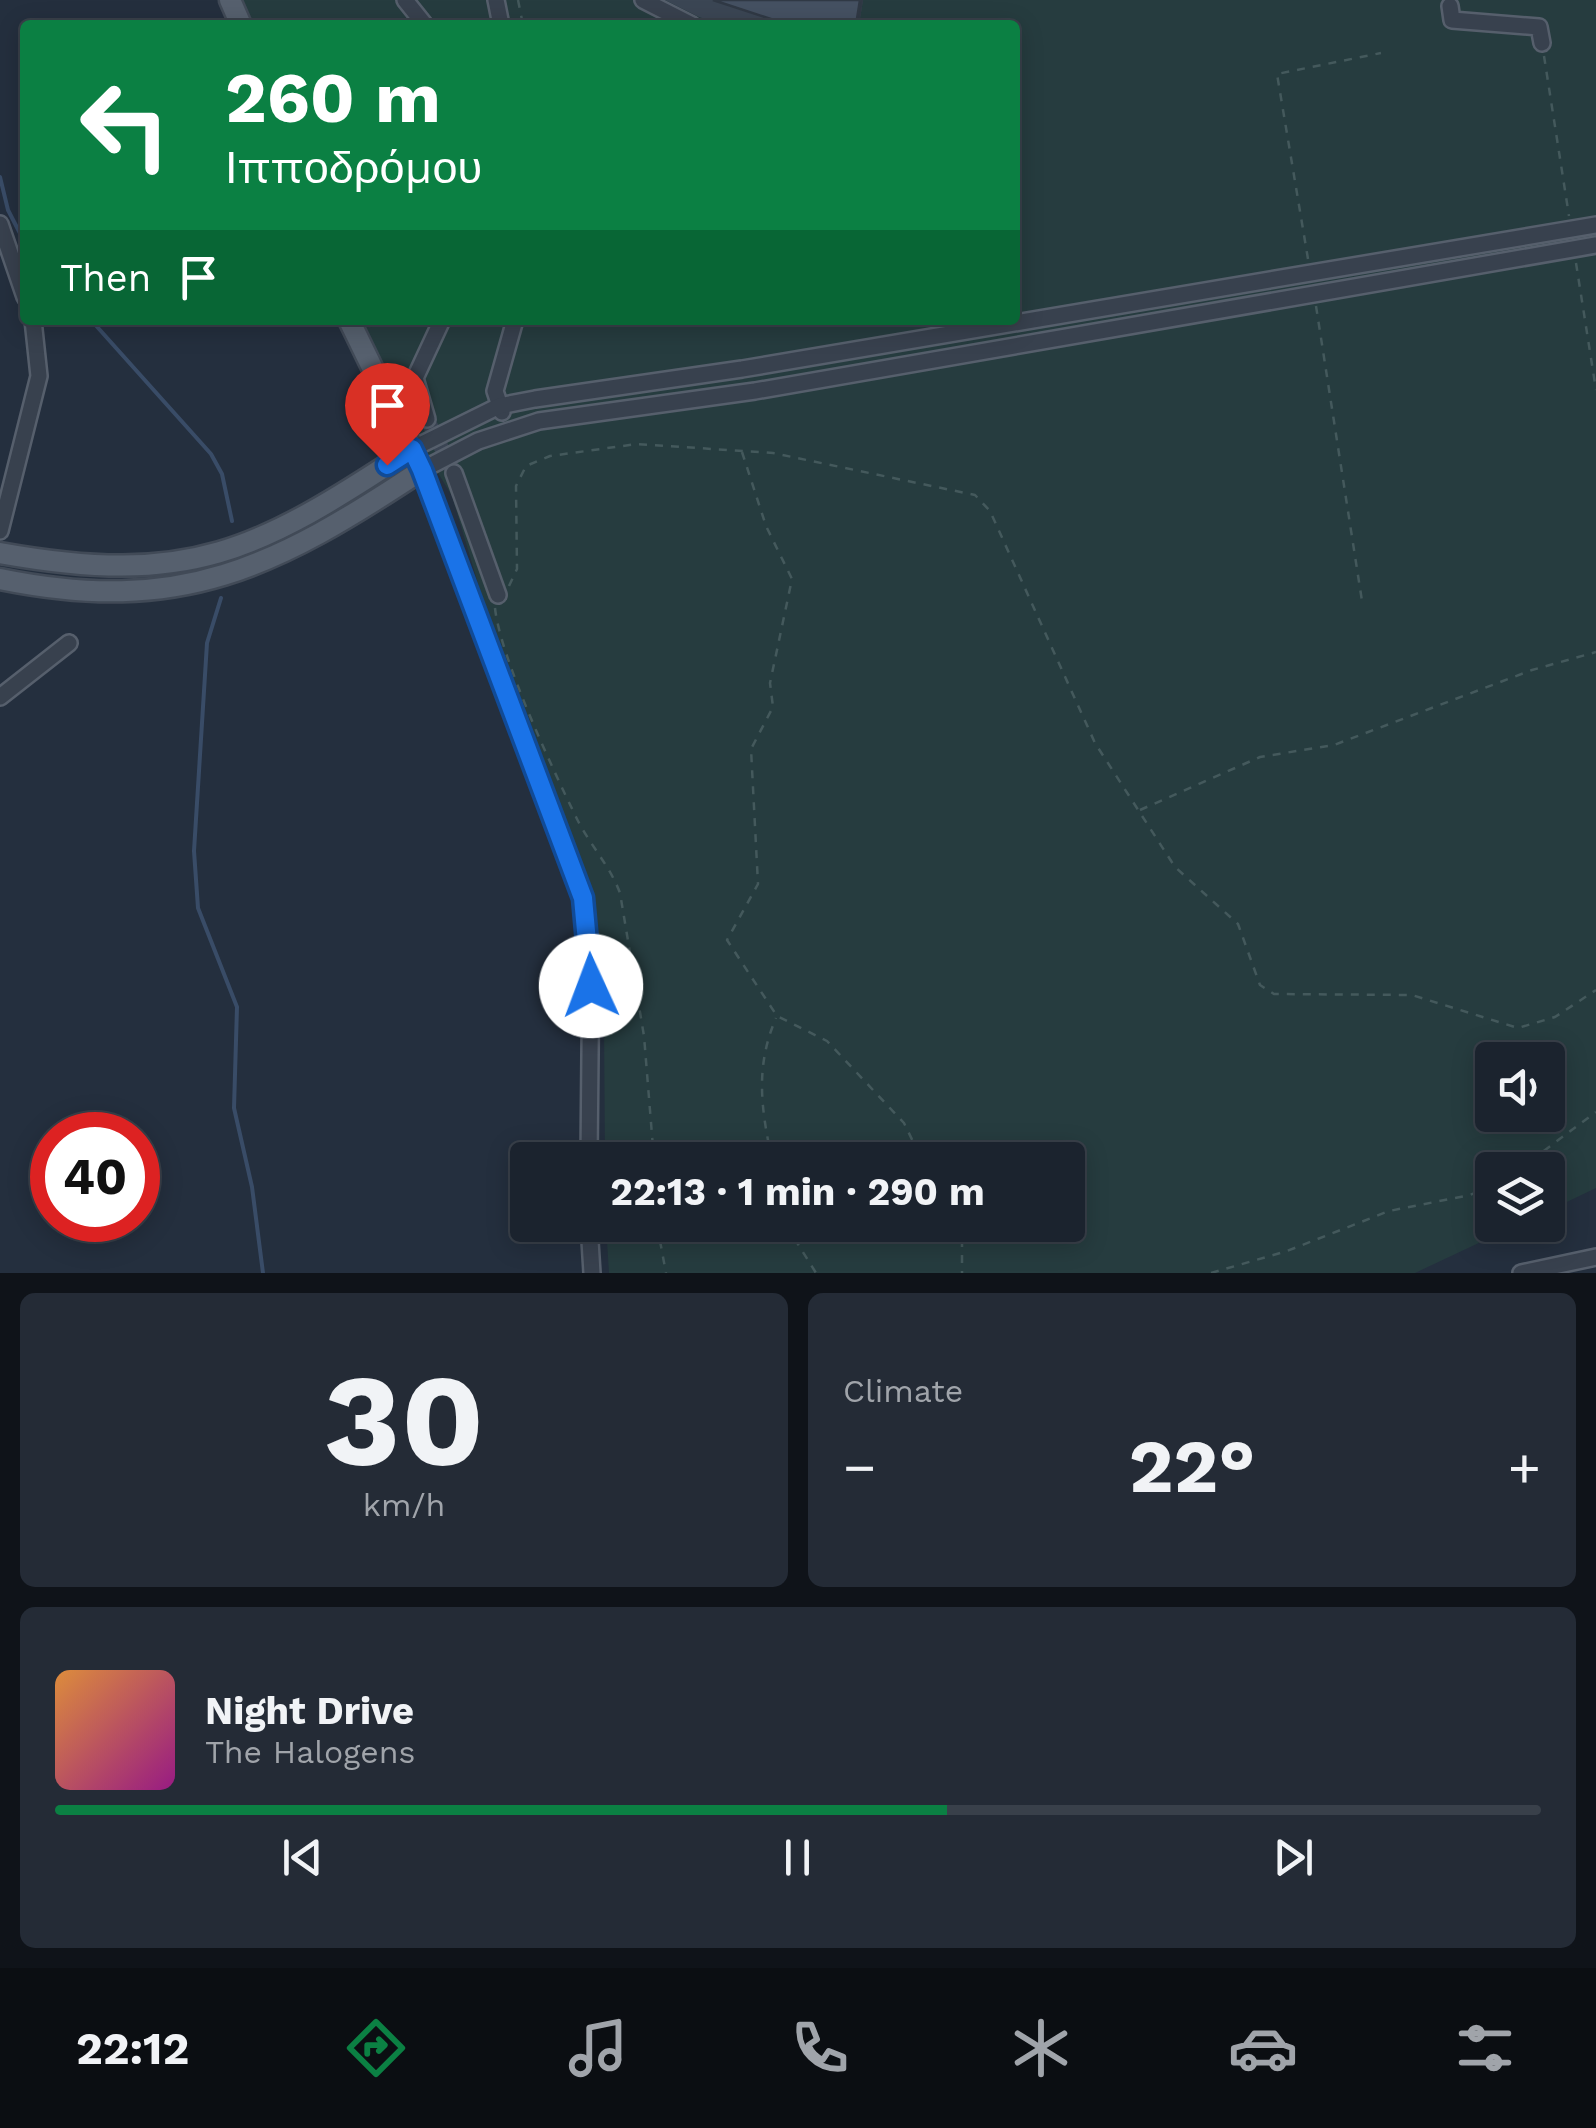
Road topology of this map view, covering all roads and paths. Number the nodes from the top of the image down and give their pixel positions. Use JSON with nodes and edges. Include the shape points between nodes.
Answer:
{"nodes":[{"id":1,"x":406,"y":0,"type":"edge"},
{"id":2,"x":642,"y":0,"type":"edge"},
{"id":3,"x":1450,"y":6,"type":"dead end"},
{"id":4,"x":421,"y":20,"type":"edge"},
{"id":5,"x":682,"y":20,"type":"edge"},
{"id":6,"x":1542,"y":43,"type":"dead end"},
{"id":7,"x":0,"y":224,"type":"edge"},
{"id":8,"x":1596,"y":226,"type":"edge"},
{"id":9,"x":1596,"y":245,"type":"edge"},
{"id":10,"x":20,"y":282,"type":"edge"},
{"id":11,"x":1020,"y":320,"type":"edge"},
{"id":12,"x":34,"y":325,"type":"edge"},
{"id":13,"x":352,"y":325,"type":"edge"},
{"id":14,"x":440,"y":325,"type":"edge"},
{"id":15,"x":512,"y":325,"type":"edge"},
{"id":16,"x":990,"y":325,"type":"edge"},
{"id":17,"x":868,"y":345,"type":"junction"},
{"id":18,"x":871,"y":368,"type":"junction"},
{"id":19,"x":499,"y":406,"type":"junction"},
{"id":20,"x":427,"y":419,"type":"tunnel mouth"},
{"id":21,"x":512,"y":428,"type":"junction"},
{"id":22,"x":412,"y":449,"type":"junction"},
{"id":23,"x":741,"y":451,"type":"junction"},
{"id":24,"x":422,"y":470,"type":"junction"},
{"id":25,"x":454,"y":473,"type":"tunnel mouth"},
{"id":26,"x":0,"y":532,"type":"edge"},
{"id":27,"x":10,"y":555,"type":"edge"},
{"id":28,"x":6,"y":580,"type":"edge"},
{"id":29,"x":498,"y":595,"type":"joint"},
{"id":30,"x":69,"y":643,"type":"dead end"},
{"id":31,"x":1596,"y":652,"type":"edge"},
{"id":32,"x":0,"y":697,"type":"edge"},
{"id":33,"x":1139,"y":811,"type":"junction"},
{"id":34,"x":1596,"y":990,"type":"edge"},
{"id":35,"x":777,"y":1016,"type":"junction"},
{"id":36,"x":1596,"y":1112,"type":"edge"},
{"id":37,"x":589,"y":1142,"type":"edge"},
{"id":38,"x":768,"y":1142,"type":"edge"},
{"id":39,"x":913,"y":1142,"type":"edge"},
{"id":40,"x":1542,"y":1152,"type":"edge"},
{"id":41,"x":1475,"y":1193,"type":"edge"},
{"id":42,"x":590,"y":1242,"type":"edge"},
{"id":43,"x":660,"y":1242,"type":"edge"},
{"id":44,"x":797,"y":1242,"type":"edge"},
{"id":45,"x":962,"y":1242,"type":"edge"},
{"id":46,"x":1596,"y":1258,"type":"edge"},
{"id":47,"x":592,"y":1273,"type":"edge"},
{"id":48,"x":666,"y":1273,"type":"edge"},
{"id":49,"x":816,"y":1273,"type":"edge"},
{"id":50,"x":962,"y":1273,"type":"edge"},
{"id":51,"x":1211,"y":1273,"type":"edge"},
{"id":52,"x":1521,"y":1273,"type":"edge"}],
"edges":[{"from":1,"to":4,"type":"street"},
{"from":2,"to":5,"type":"street"},
{"from":3,"to":6,"type":"street","via":[[1452,20],[1538,27]]},
{"from":7,"to":10,"type":"street"},
{"from":8,"to":11,"type":"street"},
{"from":9,"to":18,"type":"street"},
{"from":12,"to":26,"type":"street","via":[[39,376]]},
{"from":13,"to":22,"type":"main road"},
{"from":14,"to":20,"type":"street","via":[[415,378]]},
{"from":15,"to":19,"type":"street","via":[[495,392]]},
{"from":16,"to":17,"type":"street"},
{"from":17,"to":18,"type":"street"},
{"from":17,"to":19,"type":"street"},
{"from":18,"to":21,"type":"street"},
{"from":19,"to":21,"type":"street"},
{"from":19,"to":22,"type":"street"},
{"from":21,"to":24,"type":"street"},
{"from":22,"to":24,"type":"main road"},
{"from":22,"to":27,"type":"main road","via":[[293,524],[229,551],[168,564],[104,567]]},
{"from":23,"to":29,"type":"path","via":[[638,444],[550,456],[526,466],[516,486],[517,569]]},
{"from":23,"to":33,"type":"path","via":[[975,495],[990,511],[1095,743]]},
{"from":23,"to":35,"type":"path","via":[[792,579],[770,683],[773,706],[751,749],[758,884],[727,940]]},
{"from":24,"to":28,"type":"main road","via":[[303,545],[222,577],[99,590]]},
{"from":24,"to":37,"type":"street","via":[[583,898],[591,951]]},
{"from":25,"to":29,"type":"street"},
{"from":30,"to":32,"type":"street"},
{"from":31,"to":33,"type":"path","via":[[1334,746],[1260,757]]},
{"from":33,"to":34,"type":"path","via":[[1175,866],[1238,924],[1260,986],[1274,994],[1412,995],[1518,1028],[1555,1017]]},
{"from":35,"to":38,"type":"path","via":[[762,1052],[760,1104]]},
{"from":35,"to":39,"type":"path","via":[[828,1042],[904,1123]]},
{"from":36,"to":40,"type":"path"},
{"from":41,"to":51,"type":"path","via":[[1389,1212]]},
{"from":42,"to":47,"type":"street"},
{"from":43,"to":48,"type":"path"},
{"from":44,"to":49,"type":"path"},
{"from":45,"to":50,"type":"path"},
{"from":46,"to":52,"type":"street"}]}
